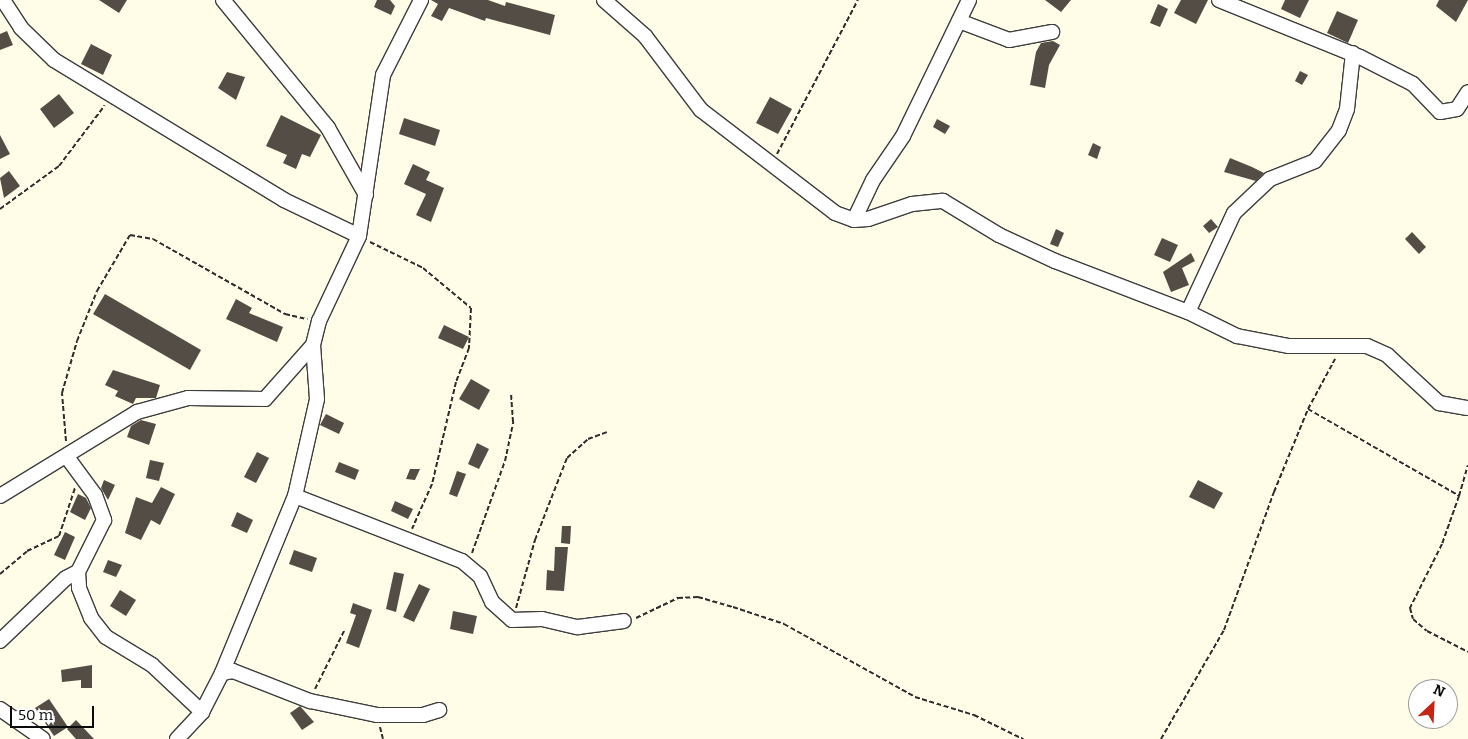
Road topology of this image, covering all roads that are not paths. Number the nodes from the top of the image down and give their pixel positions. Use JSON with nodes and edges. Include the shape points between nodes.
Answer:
{"nodes":[{"id":1,"x":3,"y":0,"type":"edge"},
{"id":2,"x":223,"y":0,"type":"edge"},
{"id":3,"x":421,"y":0,"type":"edge"},
{"id":4,"x":604,"y":0,"type":"edge"},
{"id":5,"x":970,"y":0,"type":"edge"},
{"id":6,"x":1219,"y":0,"type":"edge"},
{"id":7,"x":958,"y":21,"type":"junction"},
{"id":8,"x":1052,"y":32,"type":"dead end"},
{"id":9,"x":1352,"y":54,"type":"junction"},
{"id":10,"x":1468,"y":92,"type":"edge"},
{"id":11,"x":367,"y":198,"type":"junction"},
{"id":12,"x":854,"y":220,"type":"junction"},
{"id":13,"x":359,"y":236,"type":"junction"},
{"id":14,"x":1188,"y":312,"type":"junction"},
{"id":15,"x":313,"y":345,"type":"junction"},
{"id":16,"x":1468,"y":408,"type":"edge"},
{"id":17,"x":67,"y":458,"type":"junction"},
{"id":18,"x":0,"y":496,"type":"edge"},
{"id":19,"x":295,"y":496,"type":"junction"},
{"id":20,"x":78,"y":572,"type":"junction"},
{"id":21,"x":624,"y":621,"type":"road end"},
{"id":22,"x":0,"y":641,"type":"edge"},
{"id":23,"x":222,"y":673,"type":"junction"},
{"id":24,"x":0,"y":709,"type":"edge"},
{"id":25,"x":439,"y":710,"type":"dead end"},
{"id":26,"x":202,"y":712,"type":"junction"},
{"id":27,"x":181,"y":738,"type":"edge"},
{"id":28,"x":43,"y":739,"type":"edge"}],
"edges":[{"from":1,"to":13,"type":"street","via":[[40,48],[109,95],[284,200]]},
{"from":2,"to":11,"type":"street","via":[[328,128]]},
{"from":3,"to":11,"type":"street","via":[[383,76],[374,118]]},
{"from":4,"to":12,"type":"street","via":[[645,36],[701,110],[810,198]]},
{"from":5,"to":7,"type":"street"},
{"from":6,"to":9,"type":"street"},
{"from":7,"to":8,"type":"street","via":[[1010,40]]},
{"from":7,"to":12,"type":"street","via":[[903,136],[873,180]]},
{"from":9,"to":10,"type":"street","via":[[1413,84],[1440,112],[1457,109]]},
{"from":9,"to":14,"type":"street","via":[[1348,109],[1339,130],[1315,161],[1270,179],[1234,213]]},
{"from":11,"to":13,"type":"street"},
{"from":12,"to":14,"type":"street","via":[[943,201],[1047,257]]},
{"from":13,"to":15,"type":"street","via":[[320,321]]},
{"from":14,"to":16,"type":"street","via":[[1253,341],[1366,346],[1387,355],[1439,403]]},
{"from":15,"to":17,"type":"street","via":[[265,399],[207,396],[169,402],[120,418]]},
{"from":15,"to":19,"type":"street","via":[[316,399]]},
{"from":17,"to":18,"type":"street"},
{"from":17,"to":20,"type":"street","via":[[95,495],[104,520]]},
{"from":19,"to":21,"type":"street","via":[[469,565],[492,602],[512,620],[542,619],[578,627]]},
{"from":19,"to":23,"type":"street"},
{"from":20,"to":22,"type":"street","via":[[66,578]]},
{"from":20,"to":26,"type":"street","via":[[79,588],[98,630],[152,665]]},
{"from":23,"to":25,"type":"street","via":[[246,675],[310,700],[404,717]]},
{"from":23,"to":26,"type":"street"},
{"from":24,"to":28,"type":"street"},
{"from":26,"to":27,"type":"street"}]}
